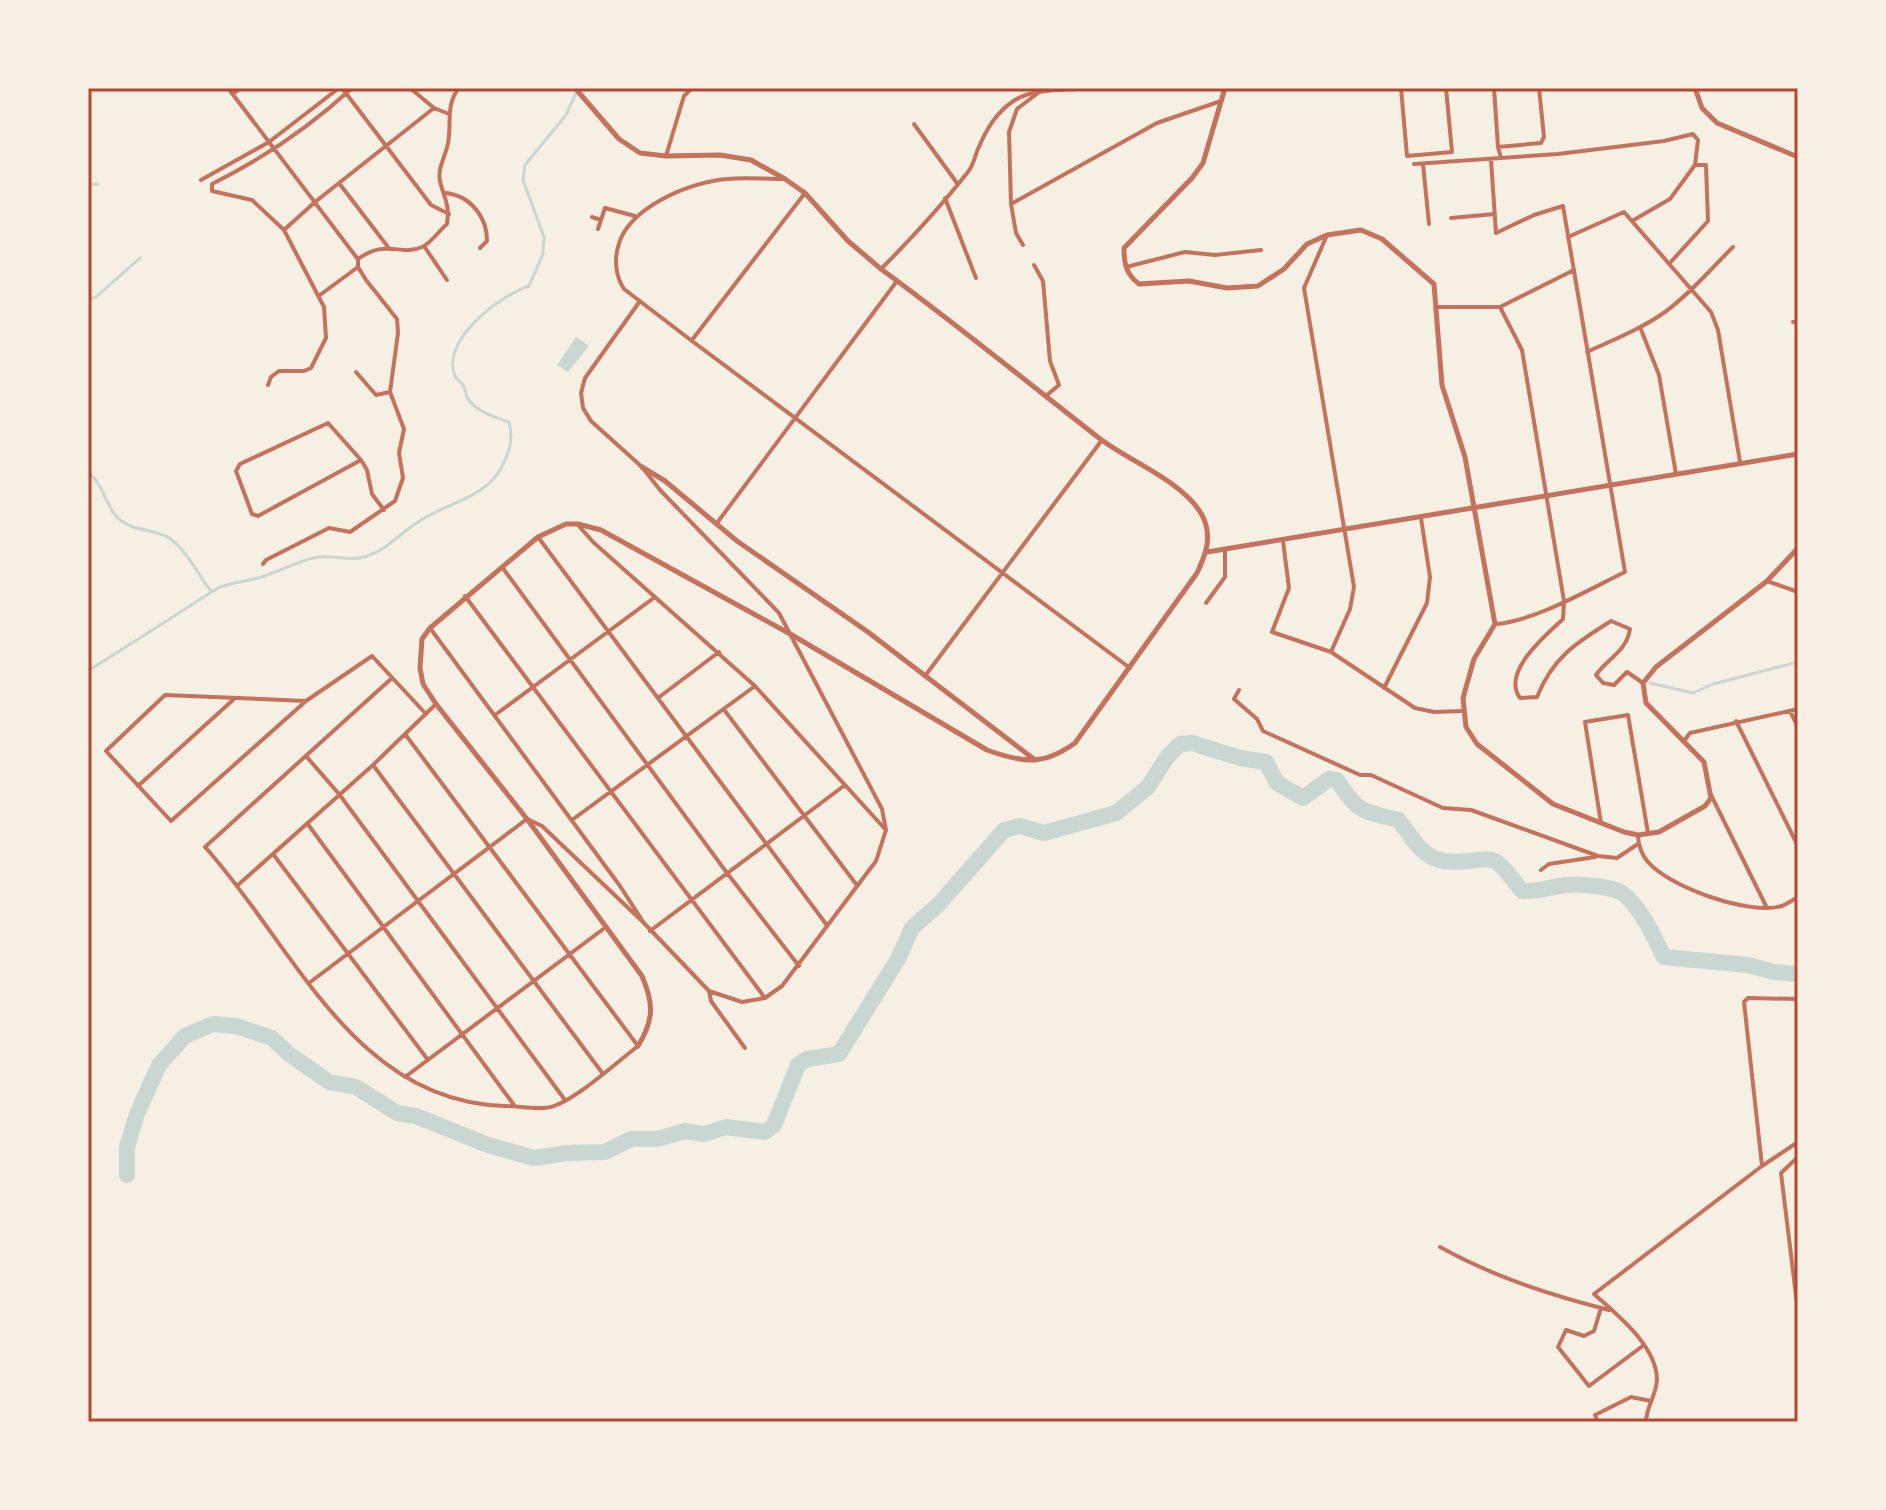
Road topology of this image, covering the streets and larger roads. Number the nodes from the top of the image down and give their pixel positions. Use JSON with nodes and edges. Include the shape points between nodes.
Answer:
{"nodes":[{"id":1,"x":228,"y":88,"type":"edge"},
{"id":2,"x":241,"y":88,"type":"edge"},
{"id":3,"x":340,"y":88,"type":"edge"},
{"id":4,"x":352,"y":88,"type":"edge"},
{"id":5,"x":410,"y":88,"type":"edge"},
{"id":6,"x":459,"y":88,"type":"edge"},
{"id":7,"x":575,"y":88,"type":"edge"},
{"id":8,"x":692,"y":88,"type":"edge"},
{"id":9,"x":1088,"y":88,"type":"edge"},
{"id":10,"x":1225,"y":88,"type":"edge"},
{"id":11,"x":1401,"y":88,"type":"edge"},
{"id":12,"x":1446,"y":88,"type":"edge"},
{"id":13,"x":1494,"y":88,"type":"edge"},
{"id":14,"x":1539,"y":88,"type":"edge"},
{"id":15,"x":1695,"y":88,"type":"edge"},
{"id":16,"x":1038,"y":93,"type":"junction"},
{"id":17,"x":233,"y":94,"type":"junction"},
{"id":18,"x":346,"y":94,"type":"junction"},
{"id":19,"x":1222,"y":101,"type":"junction"},
{"id":20,"x":434,"y":108,"type":"junction"},
{"id":21,"x":449,"y":114,"type":"junction"},
{"id":22,"x":914,"y":124,"type":"dead end"},
{"id":23,"x":269,"y":142,"type":"junction"},
{"id":24,"x":386,"y":147,"type":"junction"},
{"id":25,"x":1498,"y":147,"type":"junction"},
{"id":26,"x":274,"y":149,"type":"junction"},
{"id":27,"x":666,"y":156,"type":"junction"},
{"id":28,"x":1798,"y":157,"type":"edge"},
{"id":29,"x":1501,"y":158,"type":"junction"},
{"id":30,"x":1491,"y":160,"type":"junction"},
{"id":31,"x":1414,"y":164,"type":"dead end"},
{"id":32,"x":1423,"y":164,"type":"junction"},
{"id":33,"x":1695,"y":165,"type":"junction"},
{"id":34,"x":785,"y":179,"type":"junction"},
{"id":35,"x":201,"y":180,"type":"dead end"},
{"id":36,"x":339,"y":183,"type":"junction"},
{"id":37,"x":957,"y":183,"type":"junction"},
{"id":38,"x":446,"y":193,"type":"junction"},
{"id":39,"x":805,"y":193,"type":"junction"},
{"id":40,"x":945,"y":198,"type":"junction"},
{"id":41,"x":315,"y":202,"type":"junction"},
{"id":42,"x":1011,"y":204,"type":"junction"},
{"id":43,"x":449,"y":214,"type":"junction"},
{"id":44,"x":1495,"y":214,"type":"junction"},
{"id":45,"x":635,"y":216,"type":"junction"},
{"id":46,"x":592,"y":217,"type":"dead end"},
{"id":47,"x":1451,"y":218,"type":"dead end"},
{"id":48,"x":601,"y":220,"type":"junction"},
{"id":49,"x":1632,"y":221,"type":"junction"},
{"id":50,"x":1429,"y":224,"type":"dead end"},
{"id":51,"x":598,"y":229,"type":"dead end"},
{"id":52,"x":284,"y":230,"type":"junction"},
{"id":53,"x":1327,"y":235,"type":"junction"},
{"id":54,"x":1568,"y":237,"type":"junction"},
{"id":55,"x":1023,"y":245,"type":"dead end"},
{"id":56,"x":424,"y":246,"type":"junction"},
{"id":57,"x":388,"y":247,"type":"junction"},
{"id":58,"x":1733,"y":247,"type":"dead end"},
{"id":59,"x":480,"y":248,"type":"dead end"},
{"id":60,"x":1261,"y":250,"type":"dead end"},
{"id":61,"x":358,"y":259,"type":"junction"},
{"id":62,"x":1669,"y":264,"type":"junction"},
{"id":63,"x":1034,"y":265,"type":"dead end"},
{"id":64,"x":358,"y":267,"type":"junction"},
{"id":65,"x":1126,"y":267,"type":"junction"},
{"id":66,"x":881,"y":269,"type":"junction"},
{"id":67,"x":1574,"y":270,"type":"junction"},
{"id":68,"x":976,"y":278,"type":"dead end"},
{"id":69,"x":447,"y":280,"type":"dead end"},
{"id":70,"x":897,"y":281,"type":"junction"},
{"id":71,"x":1692,"y":289,"type":"junction"},
{"id":72,"x":320,"y":295,"type":"junction"},
{"id":73,"x":640,"y":301,"type":"junction"},
{"id":74,"x":1437,"y":307,"type":"junction"},
{"id":75,"x":1500,"y":307,"type":"junction"},
{"id":76,"x":1640,"y":327,"type":"junction"},
{"id":77,"x":692,"y":341,"type":"junction"},
{"id":78,"x":1587,"y":352,"type":"junction"},
{"id":79,"x":356,"y":372,"type":"dead end"},
{"id":80,"x":268,"y":385,"type":"dead end"},
{"id":81,"x":390,"y":392,"type":"junction"},
{"id":82,"x":1047,"y":395,"type":"junction"},
{"id":83,"x":795,"y":416,"type":"junction"},
{"id":84,"x":1102,"y":440,"type":"junction"},
{"id":85,"x":1798,"y":454,"type":"edge"},
{"id":86,"x":361,"y":460,"type":"junction"},
{"id":87,"x":1740,"y":462,"type":"junction"},
{"id":88,"x":642,"y":467,"type":"junction"},
{"id":89,"x":1676,"y":474,"type":"junction"},
{"id":90,"x":1611,"y":485,"type":"junction"},
{"id":91,"x":1545,"y":496,"type":"junction"},
{"id":92,"x":1476,"y":507,"type":"junction"},
{"id":93,"x":384,"y":510,"type":"junction"},
{"id":94,"x":1421,"y":518,"type":"junction"},
{"id":95,"x":717,"y":523,"type":"junction"},
{"id":96,"x":578,"y":524,"type":"junction"},
{"id":97,"x":1344,"y":531,"type":"junction"},
{"id":98,"x":538,"y":537,"type":"junction"},
{"id":99,"x":1283,"y":541,"type":"junction"},
{"id":100,"x":1798,"y":548,"type":"edge"},
{"id":101,"x":1225,"y":550,"type":"junction"},
{"id":102,"x":1207,"y":552,"type":"junction"},
{"id":103,"x":263,"y":564,"type":"dead end"},
{"id":104,"x":502,"y":567,"type":"junction"},
{"id":105,"x":1003,"y":573,"type":"junction"},
{"id":106,"x":1767,"y":581,"type":"junction"},
{"id":107,"x":1798,"y":592,"type":"edge"},
{"id":108,"x":465,"y":596,"type":"junction"},
{"id":109,"x":655,"y":597,"type":"junction"},
{"id":110,"x":1564,"y":601,"type":"junction"},
{"id":111,"x":1206,"y":603,"type":"dead end"},
{"id":112,"x":1495,"y":624,"type":"junction"},
{"id":113,"x":430,"y":628,"type":"junction"},
{"id":114,"x":609,"y":631,"type":"junction"},
{"id":115,"x":792,"y":635,"type":"junction"},
{"id":116,"x":719,"y":652,"type":"junction"},
{"id":117,"x":1331,"y":652,"type":"junction"},
{"id":118,"x":570,"y":659,"type":"junction"},
{"id":119,"x":1130,"y":668,"type":"junction"},
{"id":120,"x":925,"y":676,"type":"junction"},
{"id":121,"x":392,"y":678,"type":"junction"},
{"id":122,"x":1643,"y":683,"type":"junction"},
{"id":123,"x":755,"y":686,"type":"junction"},
{"id":124,"x":532,"y":687,"type":"junction"},
{"id":125,"x":1384,"y":688,"type":"junction"},
{"id":126,"x":1239,"y":690,"type":"dead end"},
{"id":127,"x":236,"y":698,"type":"junction"},
{"id":128,"x":658,"y":698,"type":"junction"},
{"id":129,"x":306,"y":701,"type":"junction"},
{"id":130,"x":436,"y":704,"type":"junction"},
{"id":131,"x":1798,"y":709,"type":"edge"},
{"id":132,"x":724,"y":710,"type":"junction"},
{"id":133,"x":1790,"y":710,"type":"junction"},
{"id":134,"x":1463,"y":711,"type":"junction"},
{"id":135,"x":426,"y":714,"type":"junction"},
{"id":136,"x":495,"y":715,"type":"junction"},
{"id":137,"x":1736,"y":721,"type":"junction"},
{"id":138,"x":1798,"y":727,"type":"edge"},
{"id":139,"x":405,"y":734,"type":"junction"},
{"id":140,"x":687,"y":738,"type":"junction"},
{"id":141,"x":1684,"y":741,"type":"junction"},
{"id":142,"x":306,"y":756,"type":"junction"},
{"id":143,"x":1036,"y":761,"type":"junction"},
{"id":144,"x":373,"y":765,"type":"junction"},
{"id":145,"x":650,"y":766,"type":"junction"},
{"id":146,"x":845,"y":785,"type":"junction"},
{"id":147,"x":138,"y":786,"type":"junction"},
{"id":148,"x":611,"y":793,"type":"junction"},
{"id":149,"x":339,"y":794,"type":"junction"},
{"id":150,"x":1711,"y":795,"type":"junction"},
{"id":151,"x":804,"y":816,"type":"junction"},
{"id":152,"x":527,"y":819,"type":"junction"},
{"id":153,"x":572,"y":820,"type":"junction"},
{"id":154,"x":307,"y":823,"type":"junction"},
{"id":155,"x":1601,"y":823,"type":"junction"},
{"id":156,"x":886,"y":830,"type":"junction"},
{"id":157,"x":1648,"y":834,"type":"junction"},
{"id":158,"x":1638,"y":835,"type":"junction"},
{"id":159,"x":766,"y":844,"type":"junction"},
{"id":160,"x":1638,"y":844,"type":"junction"},
{"id":161,"x":1798,"y":844,"type":"edge"},
{"id":162,"x":490,"y":848,"type":"junction"},
{"id":163,"x":273,"y":854,"type":"junction"},
{"id":164,"x":1598,"y":856,"type":"junction"},
{"id":165,"x":1541,"y":870,"type":"dead end"},
{"id":166,"x":727,"y":873,"type":"junction"},
{"id":167,"x":454,"y":874,"type":"junction"},
{"id":168,"x":856,"y":884,"type":"junction"},
{"id":169,"x":238,"y":885,"type":"junction"},
{"id":170,"x":1798,"y":897,"type":"edge"},
{"id":171,"x":418,"y":900,"type":"junction"},
{"id":172,"x":691,"y":900,"type":"junction"},
{"id":173,"x":1767,"y":908,"type":"junction"},
{"id":174,"x":643,"y":922,"type":"junction"},
{"id":175,"x":826,"y":924,"type":"junction"},
{"id":176,"x":383,"y":927,"type":"junction"},
{"id":177,"x":606,"y":927,"type":"junction"},
{"id":178,"x":650,"y":931,"type":"junction"},
{"id":179,"x":348,"y":953,"type":"junction"},
{"id":180,"x":569,"y":955,"type":"junction"},
{"id":181,"x":799,"y":966,"type":"junction"},
{"id":182,"x":533,"y":980,"type":"junction"},
{"id":183,"x":309,"y":983,"type":"junction"},
{"id":184,"x":709,"y":991,"type":"junction"},
{"id":185,"x":765,"y":998,"type":"junction"},
{"id":186,"x":1798,"y":999,"type":"edge"},
{"id":187,"x":498,"y":1006,"type":"junction"},
{"id":188,"x":462,"y":1033,"type":"junction"},
{"id":189,"x":638,"y":1046,"type":"junction"},
{"id":190,"x":745,"y":1048,"type":"dead end"},
{"id":191,"x":428,"y":1060,"type":"junction"},
{"id":192,"x":603,"y":1074,"type":"junction"},
{"id":193,"x":405,"y":1077,"type":"junction"},
{"id":194,"x":565,"y":1100,"type":"junction"},
{"id":195,"x":515,"y":1106,"type":"junction"},
{"id":196,"x":1798,"y":1142,"type":"edge"},
{"id":197,"x":1798,"y":1157,"type":"edge"},
{"id":198,"x":1762,"y":1166,"type":"junction"},
{"id":199,"x":1440,"y":1247,"type":"dead end"},
{"id":200,"x":1601,"y":1308,"type":"junction"},
{"id":201,"x":1613,"y":1311,"type":"junction"},
{"id":202,"x":1798,"y":1312,"type":"edge"},
{"id":203,"x":1644,"y":1345,"type":"junction"},
{"id":204,"x":1651,"y":1401,"type":"junction"},
{"id":205,"x":1598,"y":1422,"type":"edge"},
{"id":206,"x":1646,"y":1422,"type":"edge"}],
"edges":[{"from":1,"to":17,"type":"street"},
{"from":2,"to":17,"type":"street"},
{"from":3,"to":18,"type":"street"},
{"from":3,"to":23,"type":"street"},
{"from":4,"to":18,"type":"street"},
{"from":5,"to":20,"type":"street"},
{"from":6,"to":21,"type":"street"},
{"from":7,"to":27,"type":"street","via":[[619,139],[640,153]]},
{"from":8,"to":27,"type":"street","via":[[684,96]]},
{"from":9,"to":16,"type":"street"},
{"from":10,"to":19,"type":"street"},
{"from":11,"to":12,"type":"street","via":[[1407,156],[1452,152]]},
{"from":13,"to":25,"type":"street"},
{"from":14,"to":25,"type":"street","via":[[1541,143]]},
{"from":15,"to":28,"type":"street","via":[[1702,108],[1717,123]]},
{"from":16,"to":37,"type":"street","via":[[1017,98],[988,126],[970,170]]},
{"from":16,"to":42,"type":"street","via":[[1017,109],[1009,132]]},
{"from":17,"to":23,"type":"street"},
{"from":18,"to":24,"type":"street"},
{"from":18,"to":26,"type":"street"},
{"from":19,"to":42,"type":"street","via":[[1157,123]]},
{"from":19,"to":65,"type":"street","via":[[1203,163],[1126,245]]},
{"from":20,"to":21,"type":"street"},
{"from":20,"to":24,"type":"street"},
{"from":21,"to":38,"type":"street","via":[[449,142],[440,169]]},
{"from":22,"to":37,"type":"street"},
{"from":23,"to":26,"type":"street"},
{"from":23,"to":35,"type":"street"},
{"from":24,"to":36,"type":"street"},
{"from":24,"to":43,"type":"street","via":[[431,205]]},
{"from":25,"to":29,"type":"street"},
{"from":26,"to":41,"type":"street"},
{"from":26,"to":52,"type":"street","via":[[212,184],[212,191],[252,200]]},
{"from":27,"to":34,"type":"street","via":[[751,160]]},
{"from":29,"to":30,"type":"street"},
{"from":29,"to":33,"type":"street","via":[[1693,134],[1698,140]]},
{"from":30,"to":32,"type":"street"},
{"from":30,"to":44,"type":"street"},
{"from":31,"to":32,"type":"street"},
{"from":32,"to":50,"type":"street"},
{"from":33,"to":49,"type":"street","via":[[1670,199]]},
{"from":33,"to":62,"type":"street","via":[[1706,165],[1708,221]]},
{"from":34,"to":39,"type":"street"},
{"from":34,"to":45,"type":"street","via":[[702,183]]},
{"from":36,"to":41,"type":"street"},
{"from":36,"to":57,"type":"street"},
{"from":37,"to":40,"type":"street"},
{"from":38,"to":43,"type":"street"},
{"from":38,"to":59,"type":"street","via":[[478,210],[484,219],[487,241]]},
{"from":39,"to":66,"type":"street"},
{"from":39,"to":77,"type":"street"},
{"from":40,"to":66,"type":"street"},
{"from":40,"to":68,"type":"street"},
{"from":41,"to":52,"type":"street"},
{"from":41,"to":61,"type":"street"},
{"from":42,"to":55,"type":"street"},
{"from":43,"to":56,"type":"street","via":[[447,224]]},
{"from":44,"to":47,"type":"street"},
{"from":44,"to":54,"type":"street","via":[[1496,233],[1563,206]]},
{"from":45,"to":48,"type":"street","via":[[605,208]]},
{"from":45,"to":73,"type":"street","via":[[622,231],[616,265],[619,282]]},
{"from":46,"to":48,"type":"street"},
{"from":48,"to":51,"type":"street"},
{"from":49,"to":54,"type":"street","via":[[1624,212]]},
{"from":49,"to":62,"type":"street"},
{"from":52,"to":72,"type":"street"},
{"from":53,"to":65,"type":"street","via":[[1250,288],[1189,281],[1139,284]]},
{"from":53,"to":74,"type":"street","via":[[1361,230],[1382,239],[1434,284]]},
{"from":53,"to":97,"type":"street","via":[[1304,288]]},
{"from":54,"to":67,"type":"street"},
{"from":56,"to":57,"type":"street"},
{"from":56,"to":69,"type":"street"},
{"from":57,"to":61,"type":"street"},
{"from":58,"to":71,"type":"street"},
{"from":60,"to":65,"type":"street","via":[[1215,255],[1189,251]]},
{"from":61,"to":64,"type":"street"},
{"from":62,"to":71,"type":"street"},
{"from":63,"to":82,"type":"street","via":[[1043,281],[1050,361],[1059,385]]},
{"from":64,"to":72,"type":"street"},
{"from":64,"to":81,"type":"street","via":[[397,319]]},
{"from":66,"to":70,"type":"street"},
{"from":67,"to":75,"type":"street"},
{"from":67,"to":78,"type":"street"},
{"from":70,"to":82,"type":"street"},
{"from":70,"to":83,"type":"street"},
{"from":71,"to":76,"type":"street"},
{"from":71,"to":87,"type":"street","via":[[1718,330]]},
{"from":72,"to":80,"type":"street","via":[[326,338],[311,368],[279,371]]},
{"from":73,"to":77,"type":"street"},
{"from":73,"to":88,"type":"street","via":[[585,378],[581,393],[591,421]]},
{"from":74,"to":75,"type":"street"},
{"from":74,"to":92,"type":"street","via":[[1442,385]]},
{"from":75,"to":91,"type":"street","via":[[1522,350]]},
{"from":76,"to":78,"type":"street"},
{"from":76,"to":89,"type":"street","via":[[1659,375]]},
{"from":77,"to":83,"type":"street"},
{"from":78,"to":90,"type":"street"},
{"from":79,"to":81,"type":"street","via":[[376,395]]},
{"from":81,"to":93,"type":"street","via":[[404,429],[399,453],[403,478],[395,501]]},
{"from":82,"to":84,"type":"street"},
{"from":83,"to":95,"type":"street"},
{"from":83,"to":105,"type":"street"},
{"from":84,"to":102,"type":"street","via":[[1190,500],[1202,516]]},
{"from":84,"to":105,"type":"street"},
{"from":85,"to":87,"type":"street"},
{"from":86,"to":86,"type":"street","via":[[258,516],[252,514],[236,471],[240,464],[328,423]]},
{"from":86,"to":93,"type":"street","via":[[372,494]]},
{"from":87,"to":89,"type":"street"},
{"from":88,"to":95,"type":"street"},
{"from":88,"to":115,"type":"street","via":[[779,613]]},
{"from":89,"to":90,"type":"street"},
{"from":90,"to":91,"type":"street"},
{"from":90,"to":110,"type":"street","via":[[1625,572]]},
{"from":91,"to":92,"type":"street"},
{"from":91,"to":110,"type":"street"},
{"from":92,"to":94,"type":"street"},
{"from":92,"to":112,"type":"street"},
{"from":93,"to":103,"type":"street","via":[[350,532],[329,528]]},
{"from":94,"to":97,"type":"street"},
{"from":94,"to":125,"type":"street","via":[[1430,577],[1427,603]]},
{"from":95,"to":120,"type":"street"},
{"from":96,"to":98,"type":"street"},
{"from":96,"to":109,"type":"street"},
{"from":96,"to":115,"type":"street","via":[[601,530]]},
{"from":97,"to":99,"type":"street"},
{"from":97,"to":117,"type":"street","via":[[1354,587]]},
{"from":98,"to":104,"type":"street"},
{"from":98,"to":114,"type":"street"},
{"from":99,"to":101,"type":"street"},
{"from":99,"to":117,"type":"street","via":[[1289,588],[1272,632]]},
{"from":100,"to":106,"type":"street"},
{"from":101,"to":102,"type":"street"},
{"from":101,"to":111,"type":"street","via":[[1225,577]]},
{"from":102,"to":119,"type":"street"},
{"from":104,"to":108,"type":"street"},
{"from":104,"to":118,"type":"street"},
{"from":105,"to":119,"type":"street"},
{"from":105,"to":120,"type":"street"},
{"from":106,"to":107,"type":"street"},
{"from":106,"to":122,"type":"street","via":[[1656,667]]},
{"from":108,"to":113,"type":"street"},
{"from":108,"to":124,"type":"street"},
{"from":109,"to":114,"type":"street"},
{"from":109,"to":116,"type":"street"},
{"from":110,"to":112,"type":"street"},
{"from":110,"to":122,"type":"street","via":[[1563,619],[1523,660],[1516,679],[1520,698],[1537,697],[1564,653],[1611,621],[1630,629],[1629,637],[1596,675],[1614,685],[1627,672]]},
{"from":112,"to":134,"type":"street","via":[[1474,659]]},
{"from":113,"to":130,"type":"street","via":[[422,639],[420,668]]},
{"from":113,"to":136,"type":"street"},
{"from":114,"to":118,"type":"street"},
{"from":114,"to":128,"type":"street"},
{"from":115,"to":143,"type":"street","via":[[987,750]]},
{"from":115,"to":156,"type":"street","via":[[882,809]]},
{"from":116,"to":123,"type":"street"},
{"from":116,"to":128,"type":"street"},
{"from":117,"to":125,"type":"street"},
{"from":118,"to":124,"type":"street"},
{"from":118,"to":145,"type":"street"},
{"from":119,"to":143,"type":"street","via":[[1075,743]]},
{"from":120,"to":143,"type":"street"},
{"from":121,"to":129,"type":"street","via":[[372,656]]},
{"from":121,"to":135,"type":"street"},
{"from":121,"to":142,"type":"street"},
{"from":122,"to":141,"type":"street","via":[[1646,703]]},
{"from":123,"to":132,"type":"street"},
{"from":123,"to":146,"type":"street"},
{"from":124,"to":136,"type":"street"},
{"from":124,"to":148,"type":"street"},
{"from":125,"to":134,"type":"street","via":[[1415,708]]},
{"from":126,"to":164,"type":"street","via":[[1234,699],[1263,731],[1443,808],[1471,810]]},
{"from":127,"to":129,"type":"street"},
{"from":127,"to":147,"type":"street"},
{"from":127,"to":147,"type":"street","via":[[165,695],[106,751]]},
{"from":128,"to":140,"type":"street"},
{"from":129,"to":147,"type":"street","via":[[171,821]]},
{"from":130,"to":135,"type":"street"},
{"from":130,"to":152,"type":"street"},
{"from":131,"to":133,"type":"street"},
{"from":132,"to":140,"type":"street"},
{"from":132,"to":151,"type":"street"},
{"from":133,"to":137,"type":"street"},
{"from":133,"to":138,"type":"street"},
{"from":134,"to":155,"type":"street","via":[[1477,744],[1553,804]]},
{"from":135,"to":139,"type":"street"},
{"from":136,"to":153,"type":"street"},
{"from":137,"to":141,"type":"street","via":[[1690,733]]},
{"from":137,"to":161,"type":"street"},
{"from":139,"to":144,"type":"street"},
{"from":139,"to":162,"type":"street"},
{"from":140,"to":145,"type":"street"},
{"from":140,"to":159,"type":"street"},
{"from":141,"to":150,"type":"street","via":[[1704,762]]},
{"from":142,"to":149,"type":"street"},
{"from":142,"to":169,"type":"street","via":[[205,847]]},
{"from":144,"to":149,"type":"street"},
{"from":144,"to":167,"type":"street"},
{"from":145,"to":148,"type":"street"},
{"from":145,"to":166,"type":"street"},
{"from":146,"to":151,"type":"street"},
{"from":146,"to":156,"type":"street"},
{"from":148,"to":153,"type":"street"},
{"from":148,"to":172,"type":"street"},
{"from":149,"to":154,"type":"street"},
{"from":149,"to":171,"type":"street"},
{"from":150,"to":157,"type":"street","via":[[1705,806]]},
{"from":150,"to":173,"type":"street"},
{"from":151,"to":159,"type":"street"},
{"from":151,"to":168,"type":"street"},
{"from":152,"to":162,"type":"street"},
{"from":152,"to":174,"type":"street","via":[[542,826]]},
{"from":152,"to":177,"type":"street"},
{"from":153,"to":174,"type":"street"},
{"from":154,"to":163,"type":"street"},
{"from":154,"to":176,"type":"street"},
{"from":155,"to":157,"type":"street","via":[[1585,722],[1628,715]]},
{"from":155,"to":158,"type":"street"},
{"from":156,"to":168,"type":"street","via":[[876,861]]},
{"from":157,"to":158,"type":"street"},
{"from":158,"to":160,"type":"street"},
{"from":159,"to":166,"type":"street"},
{"from":159,"to":175,"type":"street"},
{"from":160,"to":164,"type":"street","via":[[1617,858]]},
{"from":160,"to":173,"type":"street","via":[[1649,863],[1679,883]]},
{"from":162,"to":167,"type":"street"},
{"from":162,"to":180,"type":"street"},
{"from":163,"to":169,"type":"street"},
{"from":163,"to":179,"type":"street"},
{"from":164,"to":165,"type":"street"},
{"from":166,"to":172,"type":"street"},
{"from":166,"to":181,"type":"street"},
{"from":167,"to":171,"type":"street"},
{"from":167,"to":182,"type":"street"},
{"from":168,"to":175,"type":"street"},
{"from":169,"to":183,"type":"street"},
{"from":170,"to":173,"type":"street"},
{"from":171,"to":176,"type":"street"},
{"from":171,"to":187,"type":"street"},
{"from":172,"to":178,"type":"street"},
{"from":172,"to":185,"type":"street"},
{"from":174,"to":178,"type":"street"},
{"from":175,"to":181,"type":"street"},
{"from":176,"to":179,"type":"street"},
{"from":176,"to":188,"type":"street"},
{"from":177,"to":180,"type":"street"},
{"from":177,"to":189,"type":"street","via":[[651,996],[648,1029]]},
{"from":178,"to":184,"type":"street"},
{"from":179,"to":183,"type":"street"},
{"from":179,"to":191,"type":"street"},
{"from":180,"to":182,"type":"street"},
{"from":180,"to":189,"type":"street"},
{"from":181,"to":185,"type":"street"},
{"from":182,"to":187,"type":"street"},
{"from":182,"to":192,"type":"street"},
{"from":183,"to":193,"type":"street","via":[[352,1037]]},
{"from":184,"to":185,"type":"street","via":[[742,1002]]},
{"from":184,"to":190,"type":"street"},
{"from":186,"to":198,"type":"street","via":[[1744,1002]]},
{"from":187,"to":188,"type":"street"},
{"from":187,"to":194,"type":"street"},
{"from":188,"to":191,"type":"street"},
{"from":188,"to":195,"type":"street"},
{"from":189,"to":192,"type":"street"},
{"from":191,"to":193,"type":"street"},
{"from":192,"to":194,"type":"street"},
{"from":193,"to":195,"type":"street","via":[[482,1106]]},
{"from":194,"to":195,"type":"street","via":[[551,1108]]},
{"from":196,"to":198,"type":"street"},
{"from":197,"to":202,"type":"street","via":[[1781,1173]]},
{"from":198,"to":201,"type":"street","via":[[1594,1294]]},
{"from":199,"to":200,"type":"street","via":[[1543,1294]]},
{"from":200,"to":201,"type":"street"},
{"from":200,"to":203,"type":"street","via":[[1594,1331],[1584,1336],[1566,1330],[1558,1347],[1589,1386]]},
{"from":201,"to":203,"type":"street"},
{"from":203,"to":204,"type":"street","via":[[1657,1375]]},
{"from":204,"to":205,"type":"street","via":[[1631,1397],[1595,1415]]},
{"from":204,"to":206,"type":"street"}]}
